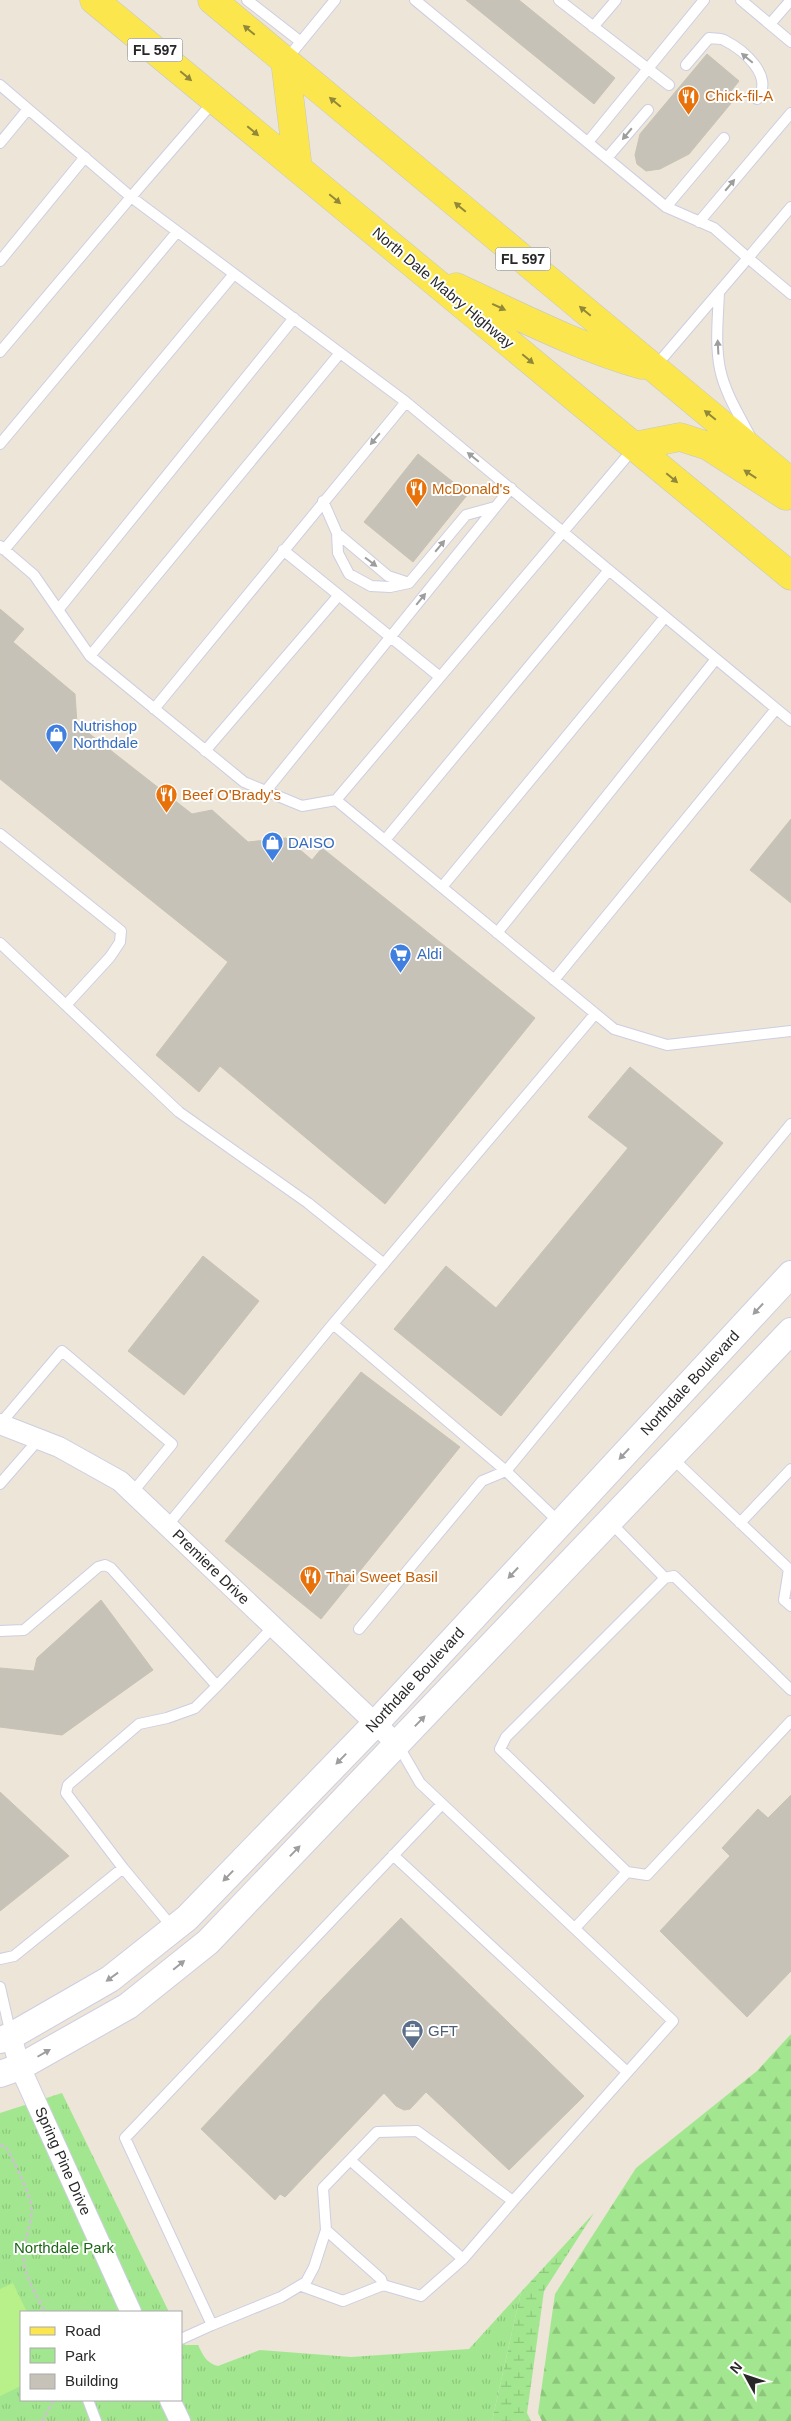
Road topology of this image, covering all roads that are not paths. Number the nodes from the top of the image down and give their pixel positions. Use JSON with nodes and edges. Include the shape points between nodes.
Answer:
{"nodes":[{"id":1,"x":94,"y":0,"type":"edge"},
{"id":2,"x":212,"y":0,"type":"edge"},
{"id":3,"x":247,"y":0,"type":"edge"},
{"id":4,"x":335,"y":0,"type":"edge"},
{"id":5,"x":415,"y":0,"type":"edge"},
{"id":6,"x":559,"y":0,"type":"edge"},
{"id":7,"x":616,"y":0,"type":"edge"},
{"id":8,"x":704,"y":0,"type":"edge"},
{"id":9,"x":741,"y":0,"type":"edge"},
{"id":10,"x":791,"y":0,"type":"edge"},
{"id":11,"x":427,"y":4,"type":"edge"},
{"id":12,"x":770,"y":24,"type":"junction"},
{"id":13,"x":594,"y":28,"type":"junction"},
{"id":14,"x":791,"y":42,"type":"edge"},
{"id":15,"x":293,"y":51,"type":"junction"},
{"id":16,"x":686,"y":65,"type":"dead end"},
{"id":17,"x":647,"y":69,"type":"junction"},
{"id":18,"x":0,"y":85,"type":"edge"},
{"id":19,"x":669,"y":85,"type":"dead end"},
{"id":20,"x":757,"y":99,"type":"dead end"},
{"id":21,"x":215,"y":100,"type":"junction"},
{"id":22,"x":28,"y":109,"type":"junction"},
{"id":23,"x":648,"y":110,"type":"dead end"},
{"id":24,"x":791,"y":113,"type":"edge"},
{"id":25,"x":724,"y":138,"type":"dead end"},
{"id":26,"x":588,"y":142,"type":"junction"},
{"id":27,"x":0,"y":143,"type":"edge"},
{"id":28,"x":85,"y":157,"type":"junction"},
{"id":29,"x":607,"y":158,"type":"junction"},
{"id":30,"x":298,"y":168,"type":"junction"},
{"id":31,"x":131,"y":197,"type":"junction"},
{"id":32,"x":666,"y":207,"type":"junction"},
{"id":33,"x":791,"y":207,"type":"edge"},
{"id":34,"x":698,"y":222,"type":"junction"},
{"id":35,"x":178,"y":232,"type":"junction"},
{"id":36,"x":748,"y":258,"type":"junction"},
{"id":37,"x":0,"y":261,"type":"edge"},
{"id":38,"x":423,"y":272,"type":"junction"},
{"id":39,"x":234,"y":274,"type":"junction"},
{"id":40,"x":719,"y":292,"type":"junction"},
{"id":41,"x":791,"y":294,"type":"edge"},
{"id":42,"x":294,"y":318,"type":"junction"},
{"id":43,"x":0,"y":352,"type":"edge"},
{"id":44,"x":340,"y":353,"type":"junction"},
{"id":45,"x":654,"y":369,"type":"junction"},
{"id":46,"x":406,"y":402,"type":"junction"},
{"id":47,"x":0,"y":444,"type":"edge"},
{"id":48,"x":634,"y":446,"type":"junction"},
{"id":49,"x":761,"y":457,"type":"junction"},
{"id":50,"x":791,"y":482,"type":"edge"},
{"id":51,"x":511,"y":488,"type":"junction"},
{"id":52,"x":791,"y":500,"type":"edge"},
{"id":53,"x":323,"y":501,"type":"junction"},
{"id":54,"x":495,"y":507,"type":"junction"},
{"id":55,"x":563,"y":532,"type":"junction"},
{"id":56,"x":337,"y":533,"type":"junction"},
{"id":57,"x":2,"y":548,"type":"edge"},
{"id":58,"x":283,"y":550,"type":"junction"},
{"id":59,"x":609,"y":570,"type":"junction"},
{"id":60,"x":791,"y":576,"type":"edge"},
{"id":61,"x":409,"y":583,"type":"junction"},
{"id":62,"x":339,"y":595,"type":"junction"},
{"id":63,"x":58,"y":610,"type":"junction"},
{"id":64,"x":665,"y":617,"type":"junction"},
{"id":65,"x":391,"y":637,"type":"junction"},
{"id":66,"x":90,"y":656,"type":"junction"},
{"id":67,"x":716,"y":659,"type":"junction"},
{"id":68,"x":440,"y":677,"type":"junction"},
{"id":69,"x":154,"y":709,"type":"junction"},
{"id":70,"x":776,"y":709,"type":"junction"},
{"id":71,"x":791,"y":721,"type":"edge"},
{"id":72,"x":205,"y":751,"type":"junction"},
{"id":73,"x":265,"y":792,"type":"junction"},
{"id":74,"x":336,"y":800,"type":"junction"},
{"id":75,"x":0,"y":834,"type":"edge"},
{"id":76,"x":385,"y":840,"type":"junction"},
{"id":77,"x":442,"y":887,"type":"junction"},
{"id":78,"x":497,"y":933,"type":"junction"},
{"id":79,"x":0,"y":943,"type":"edge"},
{"id":80,"x":554,"y":980,"type":"junction"},
{"id":81,"x":66,"y":1005,"type":"junction"},
{"id":82,"x":596,"y":1014,"type":"junction"},
{"id":83,"x":791,"y":1031,"type":"edge"},
{"id":84,"x":791,"y":1124,"type":"edge"},
{"id":85,"x":384,"y":1264,"type":"junction"},
{"id":86,"x":791,"y":1274,"type":"edge"},
{"id":87,"x":333,"y":1324,"type":"junction"},
{"id":88,"x":791,"y":1332,"type":"edge"},
{"id":89,"x":0,"y":1424,"type":"edge"},
{"id":90,"x":644,"y":1432,"type":"junction"},
{"id":91,"x":40,"y":1439,"type":"junction"},
{"id":92,"x":671,"y":1458,"type":"junction"},
{"id":93,"x":791,"y":1469,"type":"edge"},
{"id":94,"x":506,"y":1471,"type":"junction"},
{"id":95,"x":0,"y":1484,"type":"edge"},
{"id":96,"x":132,"y":1493,"type":"junction"},
{"id":97,"x":610,"y":1522,"type":"junction"},
{"id":98,"x":740,"y":1523,"type":"junction"},
{"id":99,"x":560,"y":1524,"type":"junction"},
{"id":100,"x":167,"y":1526,"type":"junction"},
{"id":101,"x":790,"y":1568,"type":"edge"},
{"id":102,"x":665,"y":1578,"type":"junction"},
{"id":103,"x":791,"y":1606,"type":"edge"},
{"id":104,"x":273,"y":1627,"type":"junction"},
{"id":105,"x":359,"y":1629,"type":"dead end"},
{"id":106,"x":0,"y":1631,"type":"edge"},
{"id":107,"x":217,"y":1686,"type":"junction"},
{"id":108,"x":791,"y":1690,"type":"edge"},
{"id":109,"x":791,"y":1721,"type":"edge"},
{"id":110,"x":374,"y":1724,"type":"junction"},
{"id":111,"x":398,"y":1745,"type":"junction"},
{"id":112,"x":442,"y":1804,"type":"junction"},
{"id":113,"x":393,"y":1855,"type":"junction"},
{"id":114,"x":123,"y":1868,"type":"junction"},
{"id":115,"x":628,"y":1872,"type":"junction"},
{"id":116,"x":575,"y":1928,"type":"junction"},
{"id":117,"x":174,"y":1929,"type":"junction"},
{"id":118,"x":0,"y":1959,"type":"edge"},
{"id":119,"x":0,"y":1987,"type":"edge"},
{"id":120,"x":6,"y":2038,"type":"edge"},
{"id":121,"x":10,"y":2071,"type":"edge"},
{"id":122,"x":627,"y":2072,"type":"junction"},
{"id":123,"x":350,"y":2160,"type":"junction"},
{"id":124,"x":513,"y":2201,"type":"junction"},
{"id":125,"x":326,"y":2230,"type":"junction"},
{"id":126,"x":463,"y":2259,"type":"junction"},
{"id":127,"x":383,"y":2285,"type":"junction"},
{"id":128,"x":302,"y":2286,"type":"junction"},
{"id":129,"x":130,"y":2311,"type":"edge"},
{"id":130,"x":212,"y":2325,"type":"junction"},
{"id":131,"x":182,"y":2339,"type":"edge"},
{"id":132,"x":88,"y":2401,"type":"edge"},
{"id":133,"x":170,"y":2401,"type":"edge"},
{"id":134,"x":96,"y":2421,"type":"edge"},
{"id":135,"x":180,"y":2421,"type":"edge"}],
"edges":[{"from":1,"to":21,"type":"main road","name":"North Dale Mabry Highway","number":"FL 597","one_way":true},
{"from":15,"to":2,"type":"main road","number":"FL 597","one_way":true},
{"from":3,"to":15,"type":"lane"},
{"from":4,"to":15,"type":"lane"},
{"from":5,"to":11,"type":"lane"},
{"from":6,"to":13,"type":"lane"},
{"from":7,"to":13,"type":"lane"},
{"from":8,"to":17,"type":"lane"},
{"from":9,"to":12,"type":"lane"},
{"from":10,"to":12,"type":"lane"},
{"from":11,"to":26,"type":"lane"},
{"from":12,"to":14,"type":"lane"},
{"from":13,"to":17,"type":"lane"},
{"from":15,"to":30,"type":"main road"},
{"from":45,"to":15,"type":"main road","number":"FL 597","one_way":true},
{"from":20,"to":16,"type":"lane","one_way":true,"via":[[762,93],[763,79],[752,61],[723,39],[709,38]]},
{"from":17,"to":19,"type":"lane"},
{"from":17,"to":26,"type":"lane"},
{"from":18,"to":22,"type":"lane"},
{"from":21,"to":30,"type":"main road","name":"North Dale Mabry Highway","number":"FL 597","one_way":true},
{"from":21,"to":31,"type":"lane"},
{"from":22,"to":27,"type":"lane"},
{"from":22,"to":28,"type":"lane"},
{"from":23,"to":29,"type":"lane","one_way":true},
{"from":34,"to":24,"type":"lane","one_way":true},
{"from":25,"to":32,"type":"lane"},
{"from":26,"to":29,"type":"lane"},
{"from":28,"to":31,"type":"lane"},
{"from":28,"to":37,"type":"lane"},
{"from":29,"to":32,"type":"lane"},
{"from":30,"to":38,"type":"main road","name":"North Dale Mabry Highway","number":"FL 597","one_way":true},
{"from":31,"to":35,"type":"lane"},
{"from":31,"to":43,"type":"lane"},
{"from":32,"to":34,"type":"lane"},
{"from":33,"to":36,"type":"lane"},
{"from":34,"to":36,"type":"lane","via":[[714,228]]},
{"from":35,"to":39,"type":"lane"},
{"from":35,"to":47,"type":"lane"},
{"from":36,"to":40,"type":"lane"},
{"from":36,"to":41,"type":"lane"},
{"from":38,"to":45,"type":"main road","one_way":true,"via":[[617,359]]},
{"from":38,"to":48,"type":"main road","name":"North Dale Mabry Highway","number":"FL 597","one_way":true},
{"from":39,"to":42,"type":"lane"},
{"from":39,"to":57,"type":"lane"},
{"from":40,"to":45,"type":"lane"},
{"from":49,"to":40,"type":"lane","one_way":true,"via":[[720,371]]},
{"from":42,"to":44,"type":"lane"},
{"from":42,"to":63,"type":"lane"},
{"from":44,"to":46,"type":"lane"},
{"from":44,"to":66,"type":"lane"},
{"from":49,"to":45,"type":"main road","number":"FL 597","one_way":true},
{"from":51,"to":46,"type":"lane","one_way":true},
{"from":46,"to":53,"type":"lane","one_way":true},
{"from":52,"to":48,"type":"main road","one_way":true,"via":[[708,446],[680,437]]},
{"from":48,"to":55,"type":"lane"},
{"from":48,"to":60,"type":"main road","name":"North Dale Mabry Highway","number":"FL 597","one_way":true},
{"from":49,"to":50,"type":"main road","number":"FL 597"},
{"from":51,"to":54,"type":"lane"},
{"from":51,"to":55,"type":"lane"},
{"from":53,"to":56,"type":"lane"},
{"from":53,"to":58,"type":"lane"},
{"from":61,"to":54,"type":"lane","one_way":true,"via":[[466,515]]},
{"from":65,"to":54,"type":"lane","one_way":true},
{"from":55,"to":59,"type":"lane"},
{"from":55,"to":68,"type":"lane"},
{"from":56,"to":61,"type":"lane","one_way":true,"via":[[388,576]]},
{"from":56,"to":61,"type":"lane","via":[[338,553],[350,574],[371,586]]},
{"from":57,"to":63,"type":"lane","via":[[34,575]]},
{"from":58,"to":62,"type":"lane"},
{"from":58,"to":69,"type":"lane"},
{"from":59,"to":64,"type":"lane"},
{"from":59,"to":76,"type":"lane"},
{"from":62,"to":65,"type":"lane"},
{"from":62,"to":72,"type":"lane"},
{"from":63,"to":66,"type":"lane"},
{"from":64,"to":67,"type":"lane"},
{"from":64,"to":77,"type":"lane"},
{"from":65,"to":68,"type":"lane"},
{"from":65,"to":73,"type":"lane"},
{"from":66,"to":69,"type":"lane"},
{"from":67,"to":70,"type":"lane"},
{"from":67,"to":78,"type":"lane"},
{"from":68,"to":74,"type":"lane"},
{"from":69,"to":72,"type":"lane"},
{"from":70,"to":71,"type":"lane"},
{"from":70,"to":80,"type":"lane"},
{"from":72,"to":73,"type":"lane","via":[[244,782]]},
{"from":73,"to":74,"type":"lane","via":[[302,806]]},
{"from":74,"to":76,"type":"lane"},
{"from":75,"to":81,"type":"lane","via":[[121,931],[120,942],[110,957]]},
{"from":76,"to":77,"type":"lane"},
{"from":77,"to":78,"type":"lane"},
{"from":78,"to":80,"type":"lane"},
{"from":79,"to":81,"type":"lane"},
{"from":80,"to":82,"type":"lane"},
{"from":81,"to":85,"type":"lane","via":[[179,1112],[308,1203]]},
{"from":82,"to":83,"type":"lane","via":[[614,1029],[668,1045]]},
{"from":82,"to":85,"type":"lane"},
{"from":84,"to":94,"type":"lane"},
{"from":85,"to":87,"type":"lane"},
{"from":86,"to":90,"type":"street","name":"Northdale Boulevard","one_way":true},
{"from":87,"to":94,"type":"lane"},
{"from":87,"to":100,"type":"lane"},
{"from":88,"to":92,"type":"street"},
{"from":89,"to":91,"type":"street","name":"Premiere Drive"},
{"from":89,"to":96,"type":"lane","via":[[62,1351],[172,1444]]},
{"from":90,"to":92,"type":"street"},
{"from":90,"to":99,"type":"street","name":"Northdale Boulevard","one_way":true},
{"from":91,"to":95,"type":"lane"},
{"from":91,"to":96,"type":"street","name":"Premiere Drive","via":[[120,1481]]},
{"from":92,"to":97,"type":"street"},
{"from":92,"to":98,"type":"lane"},
{"from":93,"to":98,"type":"lane"},
{"from":94,"to":99,"type":"lane"},
{"from":94,"to":105,"type":"lane","via":[[482,1481]]},
{"from":96,"to":100,"type":"street","name":"Premiere Drive"},
{"from":97,"to":102,"type":"lane"},
{"from":111,"to":97,"type":"street","one_way":true},
{"from":98,"to":101,"type":"lane"},
{"from":99,"to":110,"type":"street","name":"Northdale Boulevard","one_way":true},
{"from":100,"to":104,"type":"street","name":"Premiere Drive"},
{"from":101,"to":103,"type":"lane","via":[[784,1600]]},
{"from":102,"to":108,"type":"lane","via":[[674,1576]]},
{"from":102,"to":115,"type":"lane","via":[[506,1737],[500,1749]]},
{"from":104,"to":107,"type":"lane"},
{"from":104,"to":110,"type":"street","name":"Premiere Drive"},
{"from":106,"to":107,"type":"lane","via":[[24,1630],[105,1564]]},
{"from":107,"to":114,"type":"lane","via":[[195,1708],[139,1724],[68,1785],[69,1799]]},
{"from":109,"to":115,"type":"lane","via":[[647,1875]]},
{"from":110,"to":111,"type":"street","name":"Premiere Drive"},
{"from":110,"to":117,"type":"street","name":"Northdale Boulevard","one_way":true},
{"from":111,"to":112,"type":"lane","via":[[420,1783]]},
{"from":121,"to":111,"type":"street","one_way":true,"via":[[128,2006],[208,1942]]},
{"from":112,"to":113,"type":"lane"},
{"from":112,"to":116,"type":"lane"},
{"from":113,"to":122,"type":"lane"},
{"from":113,"to":130,"type":"lane","via":[[125,2138]]},
{"from":114,"to":117,"type":"lane"},
{"from":114,"to":118,"type":"lane","via":[[14,1956]]},
{"from":115,"to":116,"type":"lane"},
{"from":116,"to":122,"type":"lane","via":[[673,2022]]},
{"from":117,"to":120,"type":"street","name":"Northdale Boulevard","one_way":true,"via":[[110,1979]]},
{"from":119,"to":120,"type":"lane"},
{"from":120,"to":121,"type":"street","name":"Spring Pine Drive"},
{"from":121,"to":129,"type":"street","name":"Spring Pine Drive"},
{"from":122,"to":124,"type":"lane"},
{"from":123,"to":124,"type":"lane","via":[[377,2132],[417,2131]]},
{"from":123,"to":125,"type":"lane","via":[[323,2188]]},
{"from":123,"to":126,"type":"lane"},
{"from":124,"to":126,"type":"lane"},
{"from":125,"to":127,"type":"lane","via":[[381,2279]]},
{"from":125,"to":128,"type":"lane","via":[[314,2268]]},
{"from":126,"to":127,"type":"lane","via":[[420,2296]]},
{"from":127,"to":128,"type":"lane","via":[[343,2301]]},
{"from":128,"to":130,"type":"lane"},
{"from":130,"to":131,"type":"lane"},
{"from":132,"to":134,"type":"lane"},
{"from":133,"to":135,"type":"street"}]}
